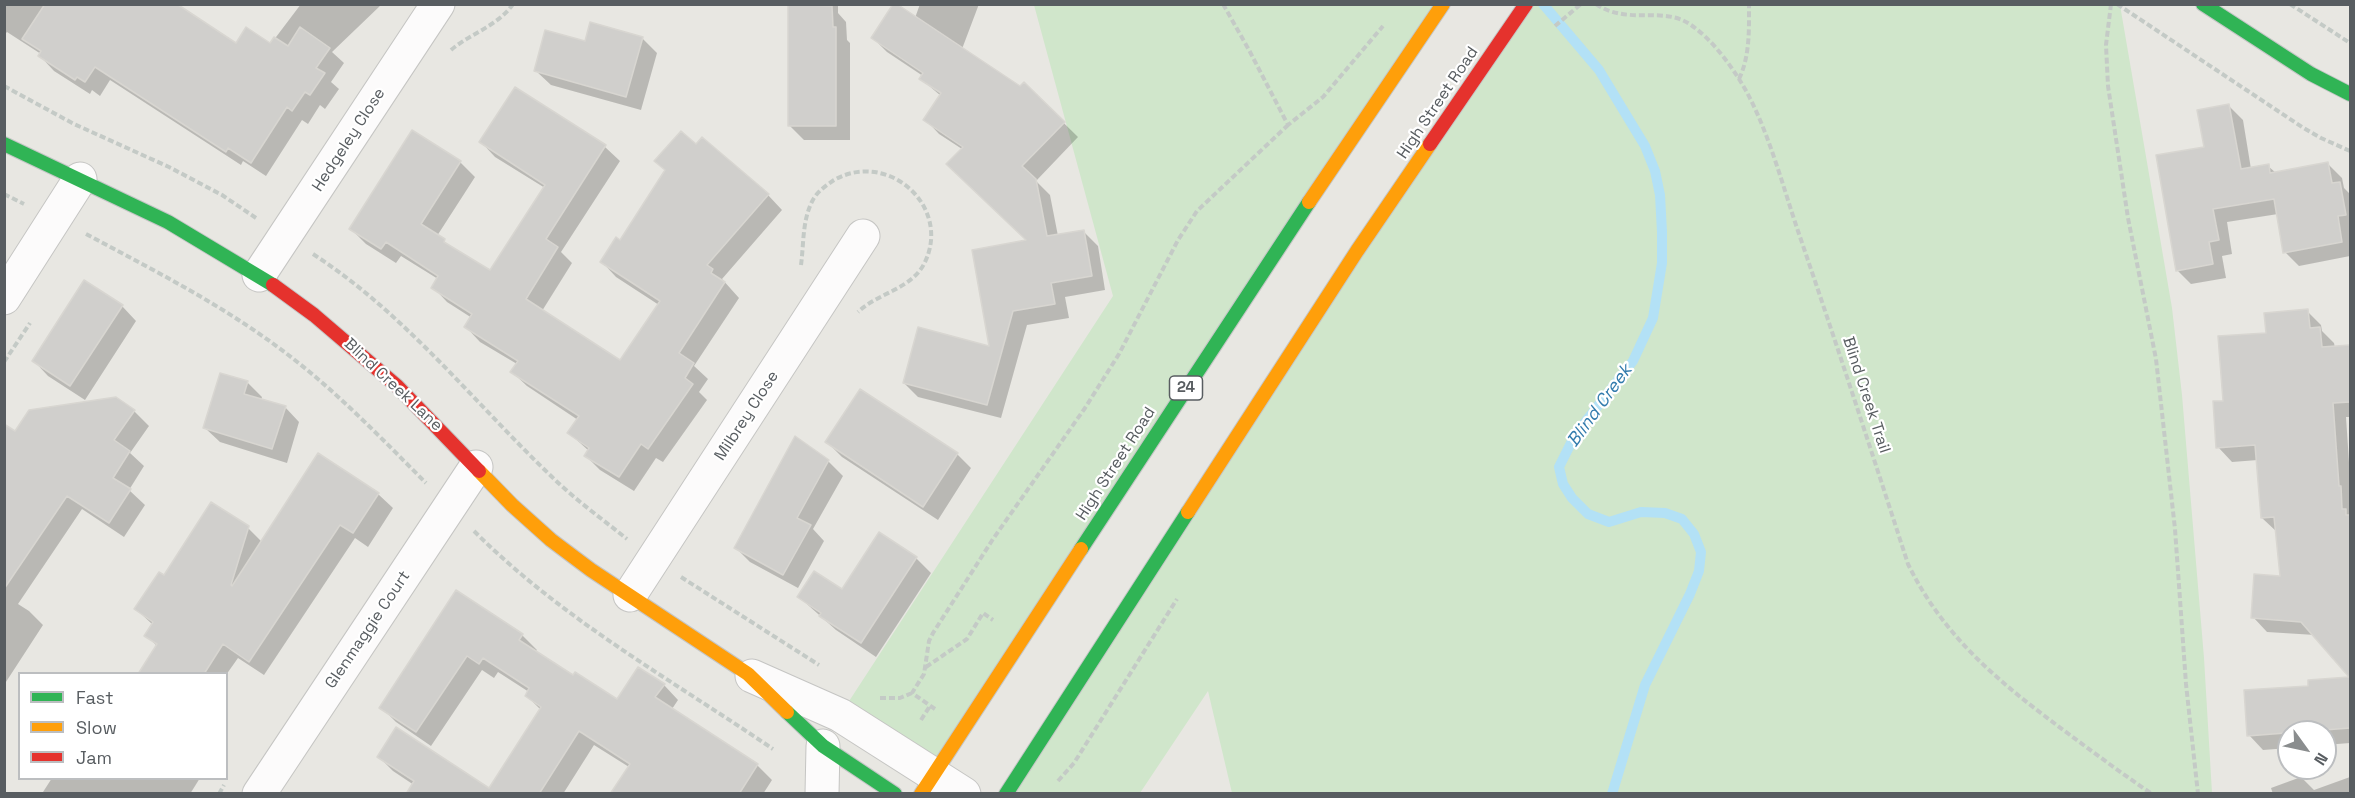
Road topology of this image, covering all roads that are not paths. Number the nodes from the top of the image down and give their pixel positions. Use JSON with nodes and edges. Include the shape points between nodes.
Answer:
{"nodes":[{"id":1,"x":438,"y":4,"type":"edge"},
{"id":2,"x":1443,"y":4,"type":"edge"},
{"id":3,"x":1526,"y":4,"type":"edge"},
{"id":4,"x":2203,"y":4,"type":"edge"},
{"id":5,"x":2350,"y":94,"type":"edge"},
{"id":6,"x":4,"y":144,"type":"edge"},
{"id":7,"x":81,"y":179,"type":"junction"},
{"id":8,"x":863,"y":236,"type":"dead end"},
{"id":9,"x":259,"y":276,"type":"junction"},
{"id":10,"x":4,"y":298,"type":"edge"},
{"id":11,"x":476,"y":467,"type":"junction"},
{"id":12,"x":630,"y":595,"type":"junction"},
{"id":13,"x":747,"y":674,"type":"junction"},
{"id":14,"x":823,"y":746,"type":"junction"},
{"id":15,"x":927,"y":784,"type":"edge"},
{"id":16,"x":259,"y":794,"type":"edge"},
{"id":17,"x":822,"y":794,"type":"edge"},
{"id":18,"x":895,"y":794,"type":"edge"},
{"id":19,"x":964,"y":794,"type":"edge"},
{"id":20,"x":1006,"y":794,"type":"edge"}],
"edges":[{"from":1,"to":9,"type":"street","name":"Hedgeley Close"},
{"from":2,"to":15,"type":"main road","name":"High Street Road","number":"24","via":[[1259,276]]},
{"from":3,"to":20,"type":"main road","name":"High Street Road","via":[[1357,251]]},
{"from":4,"to":5,"type":"main road","via":[[2311,74]]},
{"from":6,"to":7,"type":"main road","name":"Blind Creek Lane"},
{"from":7,"to":9,"type":"main road","name":"Blind Creek Lane","via":[[168,222]]},
{"from":7,"to":10,"type":"street"},
{"from":8,"to":12,"type":"street","name":"Milbrey Close"},
{"from":9,"to":11,"type":"main road","name":"Blind Creek Lane","via":[[356,349]]},
{"from":11,"to":12,"type":"main road","name":"Blind Creek Lane","via":[[551,540]]},
{"from":11,"to":16,"type":"street","name":"Glenmaggie Court"},
{"from":12,"to":13,"type":"main road","name":"Blind Creek Lane"},
{"from":13,"to":14,"type":"main road","name":"Blind Creek Lane"},
{"from":13,"to":15,"type":"street","name":"Blind Creek Lane","via":[[840,715]]},
{"from":14,"to":17,"type":"street"},
{"from":14,"to":18,"type":"main road","name":"Blind Creek Lane"},
{"from":15,"to":19,"type":"street","name":"Blind Creek Lane"}]}
